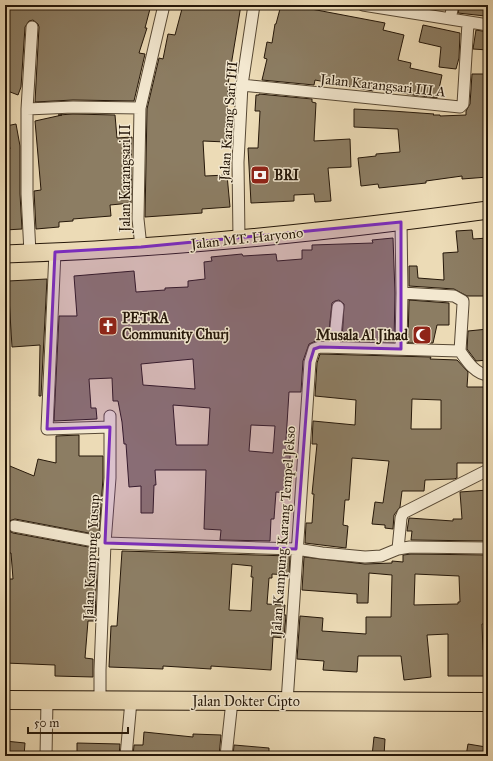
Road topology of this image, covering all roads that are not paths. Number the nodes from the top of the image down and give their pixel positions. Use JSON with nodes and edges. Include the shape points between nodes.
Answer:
{"nodes":[{"id":1,"x":164,"y":5,"type":"edge"},
{"id":2,"x":254,"y":5,"type":"edge"},
{"id":3,"x":363,"y":5,"type":"edge"},
{"id":4,"x":453,"y":5,"type":"edge"},
{"id":5,"x":450,"y":19,"type":"junction"},
{"id":6,"x":468,"y":23,"type":"junction"},
{"id":7,"x":488,"y":25,"type":"edge"},
{"id":8,"x":32,"y":27,"type":"dead end"},
{"id":9,"x":242,"y":85,"type":"junction"},
{"id":10,"x":140,"y":108,"type":"junction"},
{"id":11,"x":27,"y":109,"type":"junction"},
{"id":12,"x":488,"y":210,"type":"edge"},
{"id":13,"x":401,"y":222,"type":"junction"},
{"id":14,"x":240,"y":239,"type":"junction"},
{"id":15,"x":141,"y":247,"type":"junction"},
{"id":16,"x":55,"y":252,"type":"junction"},
{"id":17,"x":30,"y":253,"type":"junction"},
{"id":18,"x":5,"y":254,"type":"edge"},
{"id":19,"x":402,"y":293,"type":"junction"},
{"id":20,"x":338,"y":307,"type":"dead end"},
{"id":21,"x":334,"y":347,"type":"junction"},
{"id":22,"x":401,"y":349,"type":"junction"},
{"id":23,"x":460,"y":351,"type":"junction"},
{"id":24,"x":488,"y":375,"type":"edge"},
{"id":25,"x":488,"y":470,"type":"edge"},
{"id":26,"x":14,"y":526,"type":"dead end"},
{"id":27,"x":106,"y":543,"type":"junction"},
{"id":28,"x":488,"y":548,"type":"edge"},
{"id":29,"x":398,"y":549,"type":"junction"},
{"id":30,"x":296,"y":550,"type":"junction"},
{"id":31,"x":5,"y":700,"type":"edge"},
{"id":32,"x":47,"y":700,"type":"junction"},
{"id":33,"x":100,"y":700,"type":"junction"},
{"id":34,"x":130,"y":701,"type":"junction"},
{"id":35,"x":232,"y":701,"type":"junction"},
{"id":36,"x":287,"y":702,"type":"junction"},
{"id":37,"x":488,"y":702,"type":"edge"},
{"id":38,"x":46,"y":756,"type":"edge"},
{"id":39,"x":126,"y":756,"type":"edge"},
{"id":40,"x":226,"y":756,"type":"edge"}],
"edges":[{"from":1,"to":10,"type":"street","name":"Jalan Karangsari II"},
{"from":2,"to":9,"type":"street","name":"Jalan Karang Sari III"},
{"from":3,"to":5,"type":"street"},
{"from":4,"to":5,"type":"street"},
{"from":5,"to":6,"type":"street"},
{"from":6,"to":7,"type":"street"},
{"from":6,"to":9,"type":"street","name":"Jalan Karangsari III A","via":[[460,107]]},
{"from":8,"to":11,"type":"street"},
{"from":9,"to":14,"type":"street","name":"Jalan Karang Sari III","via":[[238,162]]},
{"from":10,"to":11,"type":"street","name":"Jalan Karangsari II"},
{"from":10,"to":15,"type":"street","name":"Jalan Karangsari II","via":[[138,219]]},
{"from":11,"to":17,"type":"street"},
{"from":12,"to":13,"type":"main road","name":"Jalan MT. Haryono"},
{"from":13,"to":14,"type":"main road","name":"Jalan MT. Haryono"},
{"from":13,"to":19,"type":"street"},
{"from":14,"to":15,"type":"main road","name":"Jalan MT. Haryono"},
{"from":15,"to":16,"type":"main road","name":"Jalan MT. Haryono"},
{"from":16,"to":17,"type":"main road","name":"Jalan MT. Haryono"},
{"from":16,"to":27,"type":"street","name":"Jalan Kampung Yusup","via":[[47,429],[110,421]]},
{"from":17,"to":18,"type":"main road","name":"Jalan MT. Haryono"},
{"from":19,"to":22,"type":"street"},
{"from":19,"to":23,"type":"street","via":[[454,296],[462,301]]},
{"from":20,"to":21,"type":"street"},
{"from":21,"to":22,"type":"street"},
{"from":21,"to":30,"type":"street","name":"Jalan Kampung Karang Tempel Jekso","via":[[314,349],[310,362]]},
{"from":22,"to":23,"type":"street"},
{"from":23,"to":24,"type":"street","via":[[476,370]]},
{"from":25,"to":29,"type":"street","via":[[403,513]]},
{"from":26,"to":27,"type":"street"},
{"from":27,"to":30,"type":"street"},
{"from":27,"to":33,"type":"street","name":"Jalan Kampung Yusup"},
{"from":28,"to":29,"type":"street"},
{"from":29,"to":30,"type":"street","via":[[380,556],[365,557]]},
{"from":30,"to":36,"type":"street","name":"Jalan Kampung Karang Tempel Jekso"},
{"from":31,"to":32,"type":"highway","name":"Jalan Dokter Cipto"},
{"from":32,"to":33,"type":"highway","name":"Jalan Dokter Cipto"},
{"from":32,"to":38,"type":"street"},
{"from":33,"to":34,"type":"highway","name":"Jalan Dokter Cipto"},
{"from":34,"to":35,"type":"highway","name":"Jalan Dokter Cipto"},
{"from":34,"to":39,"type":"street"},
{"from":35,"to":36,"type":"highway","name":"Jalan Dokter Cipto"},
{"from":35,"to":40,"type":"street"},
{"from":36,"to":37,"type":"highway","name":"Jalan Dokter Cipto"}]}
